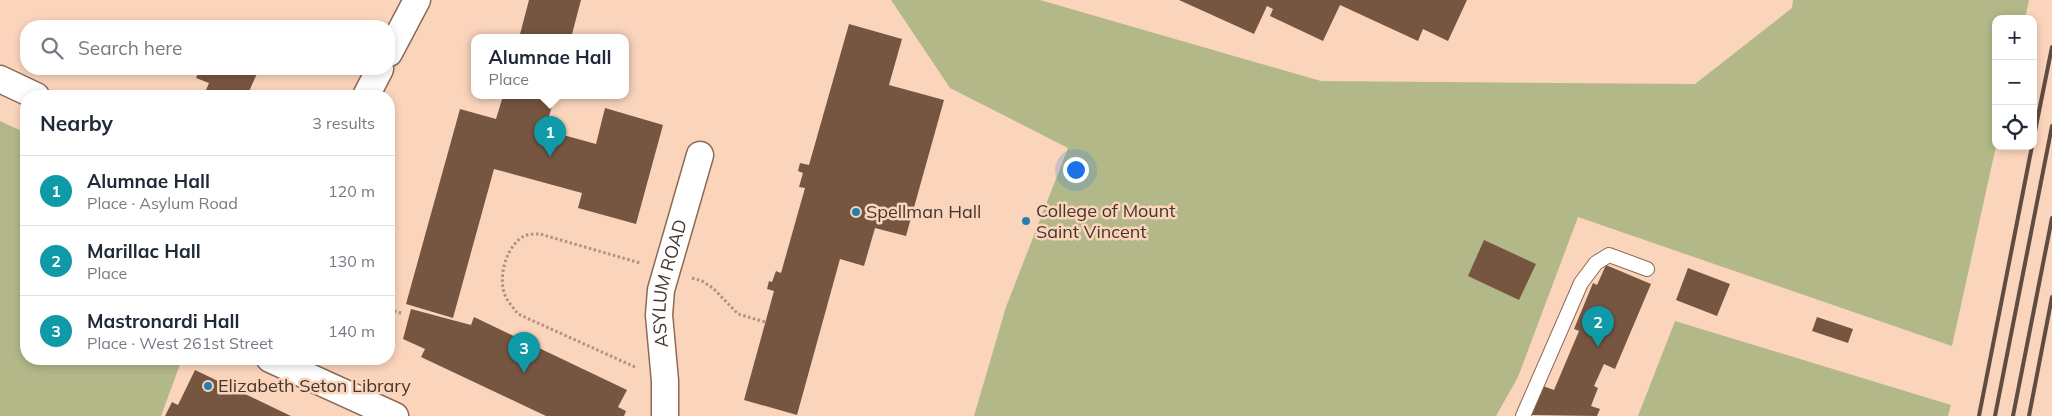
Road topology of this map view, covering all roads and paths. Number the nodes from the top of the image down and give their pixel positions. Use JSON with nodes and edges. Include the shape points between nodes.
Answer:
{"nodes":[{"id":1,"x":418,"y":0,"type":"edge"},
{"id":2,"x":395,"y":42,"type":"edge"},
{"id":3,"x":377,"y":75,"type":"edge"},
{"id":4,"x":0,"y":79,"type":"edge"},
{"id":5,"x":23,"y":90,"type":"edge"},
{"id":6,"x":369,"y":90,"type":"edge"},
{"id":7,"x":700,"y":154,"type":"dead end"},
{"id":8,"x":1648,"y":269,"type":"dead end"},
{"id":9,"x":667,"y":271,"type":"junction"},
{"id":10,"x":395,"y":312,"type":"edge"},
{"id":11,"x":401,"y":314,"type":"dead end"},
{"id":12,"x":765,"y":322,"type":"dead end"},
{"id":13,"x":283,"y":365,"type":"edge"},
{"id":14,"x":665,"y":381,"type":"junction"},
{"id":15,"x":395,"y":416,"type":"edge"},
{"id":16,"x":665,"y":416,"type":"edge"},
{"id":17,"x":1523,"y":416,"type":"edge"}],
"edges":[{"from":1,"to":2,"type":"street"},
{"from":3,"to":6,"type":"street"},
{"from":4,"to":5,"type":"street"},
{"from":7,"to":9,"type":"street","name":"ASYLUM ROAD"},
{"from":8,"to":17,"type":"lane","via":[[1609,255],[1596,263],[1580,283]]},
{"from":9,"to":12,"type":"path","via":[[702,281],[738,314]]},
{"from":9,"to":14,"type":"street","name":"ASYLUM ROAD","via":[[659,315]]},
{"from":9,"to":14,"type":"path","via":[[540,234],[525,235],[514,246],[502,273],[508,303],[518,314]]},
{"from":10,"to":11,"type":"path"},
{"from":13,"to":15,"type":"street"},
{"from":14,"to":16,"type":"street","name":"ASYLUM ROAD"}]}
